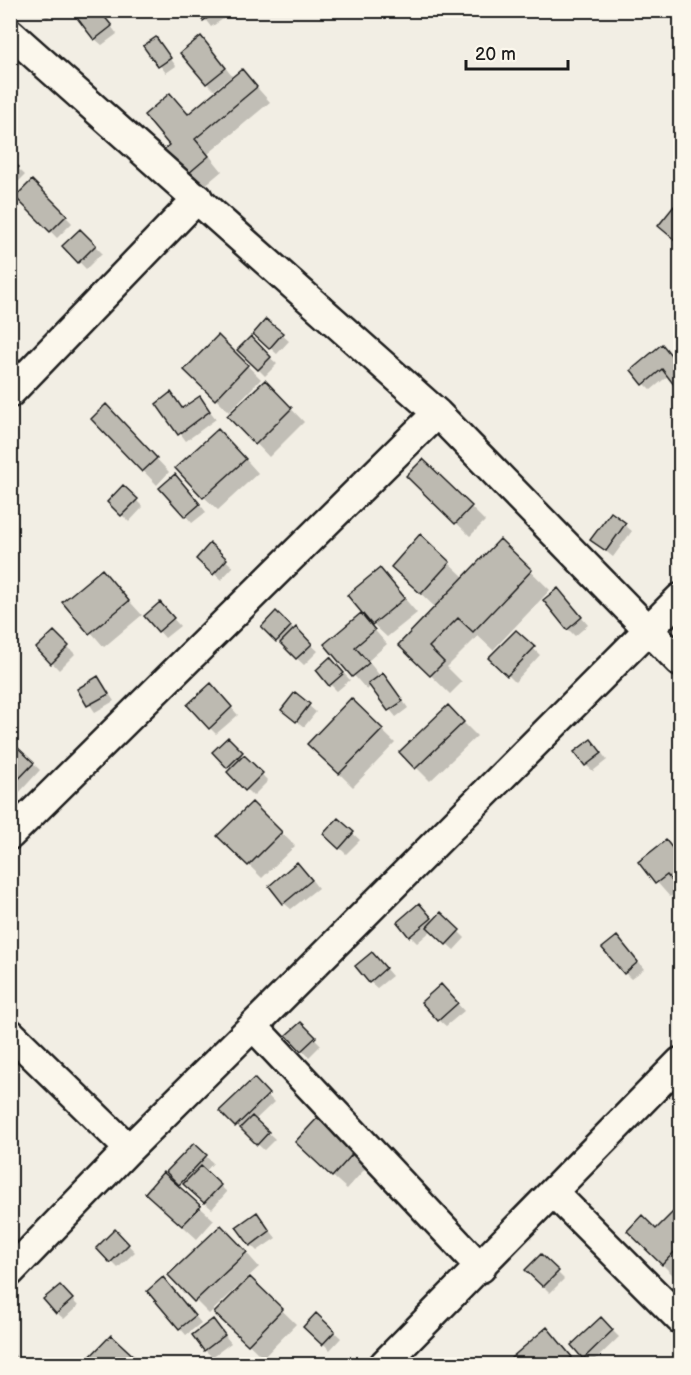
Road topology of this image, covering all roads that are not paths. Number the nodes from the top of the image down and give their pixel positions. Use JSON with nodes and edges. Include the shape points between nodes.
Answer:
{"nodes":[{"id":1,"x":10,"y":33,"type":"edge"},
{"id":2,"x":198,"y":198,"type":"junction"},
{"id":3,"x":10,"y":393,"type":"edge"},
{"id":4,"x":437,"y":413,"type":"junction"},
{"id":5,"x":681,"y":598,"type":"edge"},
{"id":6,"x":649,"y":630,"type":"junction"},
{"id":7,"x":681,"y":662,"type":"edge"},
{"id":8,"x":10,"y":835,"type":"edge"},
{"id":9,"x":253,"y":1026,"type":"junction"},
{"id":10,"x":10,"y":1033,"type":"edge"},
{"id":11,"x":681,"y":1062,"type":"edge"},
{"id":12,"x":129,"y":1149,"type":"junction"},
{"id":13,"x":554,"y":1193,"type":"junction"},
{"id":14,"x":481,"y":1268,"type":"junction"},
{"id":15,"x":10,"y":1272,"type":"edge"},
{"id":16,"x":681,"y":1319,"type":"edge"},
{"id":17,"x":384,"y":1365,"type":"edge"}],
"edges":[{"from":1,"to":2,"type":"street"},
{"from":2,"to":3,"type":"street"},
{"from":2,"to":4,"type":"street"},
{"from":4,"to":6,"type":"street"},
{"from":4,"to":8,"type":"street"},
{"from":5,"to":6,"type":"street"},
{"from":6,"to":7,"type":"street"},
{"from":6,"to":9,"type":"street"},
{"from":9,"to":12,"type":"street"},
{"from":9,"to":14,"type":"street"},
{"from":10,"to":12,"type":"street"},
{"from":11,"to":13,"type":"street"},
{"from":12,"to":15,"type":"street"},
{"from":13,"to":14,"type":"street"},
{"from":13,"to":16,"type":"street"},
{"from":14,"to":17,"type":"street"}]}
